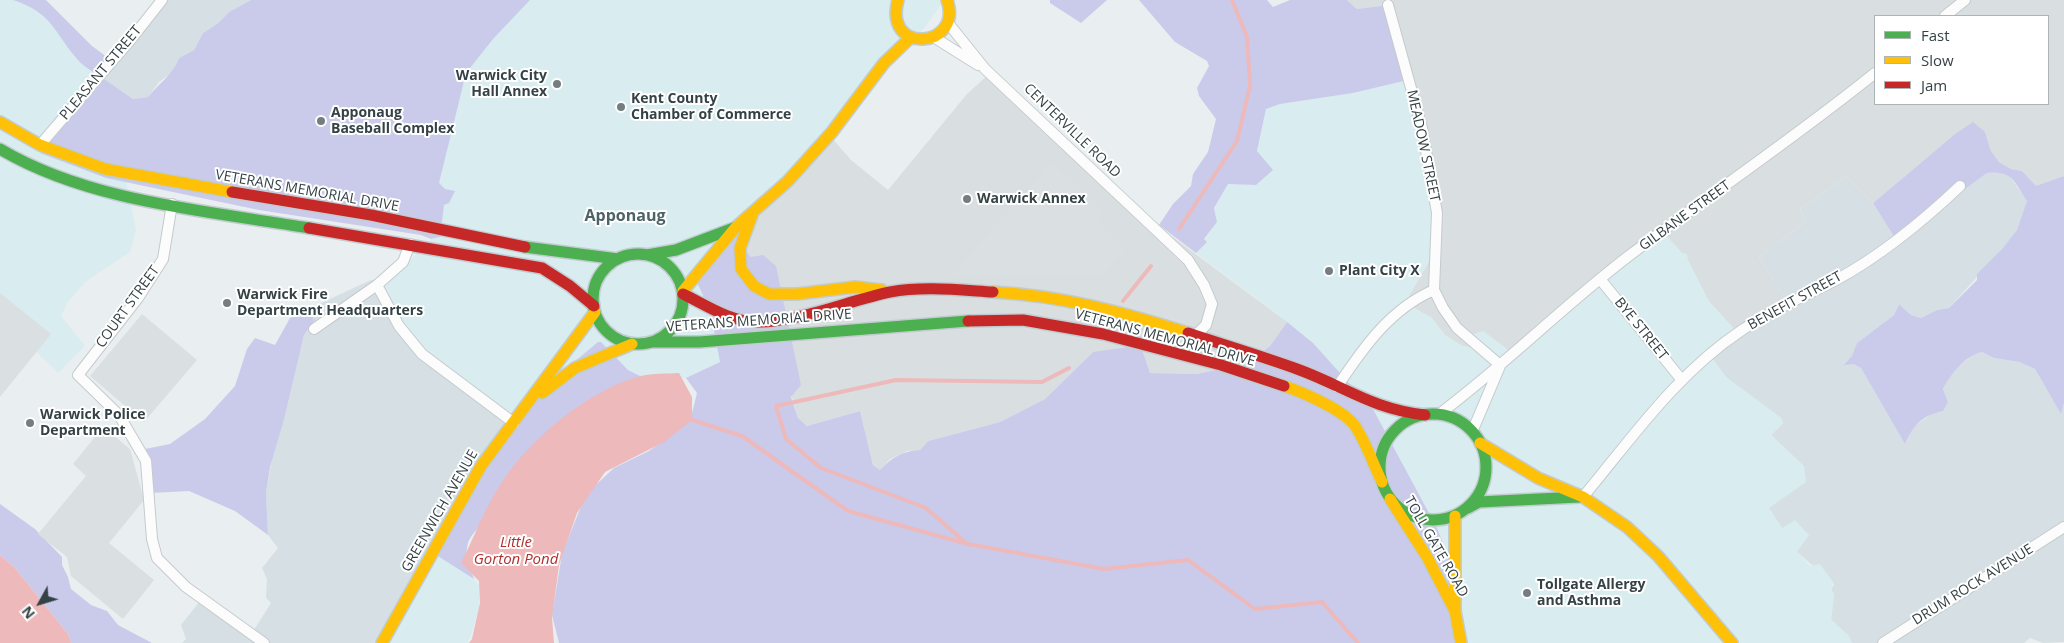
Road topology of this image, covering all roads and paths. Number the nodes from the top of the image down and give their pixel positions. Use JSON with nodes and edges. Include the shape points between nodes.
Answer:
{"nodes":[{"id":1,"x":162,"y":0,"type":"edge"},
{"id":2,"x":898,"y":0,"type":"edge"},
{"id":3,"x":1965,"y":0,"type":"edge"},
{"id":4,"x":949,"y":1,"type":"edge"},
{"id":5,"x":1388,"y":5,"type":"dead end"},
{"id":6,"x":1946,"y":15,"type":"edge"},
{"id":7,"x":948,"y":23,"type":"junction"},
{"id":8,"x":898,"y":26,"type":"junction"},
{"id":9,"x":910,"y":38,"type":"junction"},
{"id":10,"x":935,"y":38,"type":"junction"},
{"id":11,"x":884,"y":63,"type":"junction"},
{"id":12,"x":985,"y":69,"type":"junction"},
{"id":13,"x":1874,"y":74,"type":"edge"},
{"id":14,"x":0,"y":122,"type":"edge"},
{"id":15,"x":40,"y":145,"type":"junction"},
{"id":16,"x":0,"y":149,"type":"edge"},
{"id":17,"x":1960,"y":186,"type":"dead end"},
{"id":18,"x":172,"y":204,"type":"junction"},
{"id":19,"x":752,"y":214,"type":"junction"},
{"id":20,"x":736,"y":227,"type":"junction"},
{"id":21,"x":410,"y":244,"type":"junction"},
{"id":22,"x":648,"y":255,"type":"junction"},
{"id":23,"x":618,"y":259,"type":"junction"},
{"id":24,"x":1600,"y":279,"type":"junction"},
{"id":25,"x":378,"y":285,"type":"junction"},
{"id":26,"x":1434,"y":290,"type":"junction"},
{"id":27,"x":892,"y":292,"type":"junction"},
{"id":28,"x":683,"y":293,"type":"junction"},
{"id":29,"x":595,"y":309,"type":"junction"},
{"id":30,"x":314,"y":329,"type":"dead end"},
{"id":31,"x":1194,"y":336,"type":"junction"},
{"id":32,"x":653,"y":342,"type":"junction"},
{"id":33,"x":632,"y":344,"type":"junction"},
{"id":34,"x":1500,"y":365,"type":"junction"},
{"id":35,"x":1681,"y":380,"type":"junction"},
{"id":36,"x":1337,"y":387,"type":"junction"},
{"id":37,"x":532,"y":400,"type":"junction"},
{"id":38,"x":1425,"y":415,"type":"junction"},
{"id":39,"x":1438,"y":415,"type":"junction"},
{"id":40,"x":514,"y":423,"type":"junction"},
{"id":41,"x":1472,"y":432,"type":"junction"},
{"id":42,"x":1480,"y":443,"type":"junction"},
{"id":43,"x":1382,"y":482,"type":"junction"},
{"id":44,"x":1583,"y":497,"type":"junction"},
{"id":45,"x":1390,"y":499,"type":"junction"},
{"id":46,"x":1466,"y":509,"type":"junction"},
{"id":47,"x":1455,"y":516,"type":"junction"},
{"id":48,"x":2064,"y":527,"type":"edge"},
{"id":49,"x":1456,"y":610,"type":"junction"},
{"id":50,"x":264,"y":643,"type":"edge"},
{"id":51,"x":382,"y":643,"type":"edge"},
{"id":52,"x":1461,"y":643,"type":"edge"},
{"id":53,"x":1732,"y":643,"type":"edge"},
{"id":54,"x":1883,"y":643,"type":"edge"}],
"edges":[{"from":1,"to":15,"type":"street","name":"PLEASANT STREET"},
{"from":2,"to":8,"type":"main road","via":[[895,14]]},
{"from":3,"to":6,"type":"street"},
{"from":4,"to":7,"type":"main road"},
{"from":5,"to":26,"type":"street","name":"MEADOW STREET","via":[[1422,128],[1437,213]]},
{"from":7,"to":10,"type":"main road"},
{"from":7,"to":12,"type":"street","name":"CENTERVILLE ROAD"},
{"from":8,"to":9,"type":"main road"},
{"from":8,"to":11,"type":"main road"},
{"from":9,"to":10,"type":"main road"},
{"from":9,"to":11,"type":"main road"},
{"from":10,"to":12,"type":"street","name":"CENTERVILLE ROAD"},
{"from":11,"to":19,"type":"main road","via":[[832,132],[788,181]]},
{"from":12,"to":31,"type":"street","name":"CENTERVILLE ROAD","via":[[1188,260],[1212,304],[1206,325]]},
{"from":13,"to":24,"type":"street","name":"GILBANE STREET"},
{"from":14,"to":15,"type":"main road","name":"VETERANS MEMORIAL DRIVE"},
{"from":15,"to":23,"type":"main road","name":"VETERANS MEMORIAL DRIVE","via":[[104,169],[174,184],[371,215],[540,250]]},
{"from":16,"to":18,"type":"main road","via":[[100,190]]},
{"from":17,"to":35,"type":"street","name":"BENEFIT STREET","via":[[1887,249],[1741,331]]},
{"from":18,"to":21,"type":"main road"},
{"from":18,"to":50,"type":"street","name":"COURT STREET","via":[[163,259],[138,298],[78,375],[119,415],[146,461],[152,539],[157,558],[186,587]]},
{"from":19,"to":20,"type":"main road"},
{"from":19,"to":27,"type":"main road","via":[[740,248],[741,269],[754,286],[768,294],[855,287]]},
{"from":20,"to":22,"type":"main road","via":[[676,250]]},
{"from":20,"to":28,"type":"main road"},
{"from":21,"to":25,"type":"street","via":[[403,262]]},
{"from":21,"to":29,"type":"main road","via":[[542,268],[570,286]]},
{"from":22,"to":23,"type":"main road"},
{"from":22,"to":28,"type":"main road","via":[[664,262],[676,275]]},
{"from":23,"to":29,"type":"main road","via":[[604,271],[595,288]]},
{"from":24,"to":34,"type":"street","name":"GILBANE STREET"},
{"from":24,"to":35,"type":"street","name":"BYE STREET"},
{"from":25,"to":30,"type":"street"},
{"from":25,"to":40,"type":"street","via":[[389,310],[422,354]]},
{"from":26,"to":34,"type":"street","via":[[1458,328]]},
{"from":26,"to":36,"type":"street","via":[[1413,299],[1365,345]]},
{"from":27,"to":28,"type":"main road","name":"VETERANS MEMORIAL DRIVE","via":[[757,322],[732,318]]},
{"from":27,"to":31,"type":"main road","name":"VETERANS MEMORIAL DRIVE","via":[[935,289],[1015,293],[1127,314]]},
{"from":28,"to":32,"type":"main road","via":[[682,310],[676,323],[666,335]]},
{"from":29,"to":33,"type":"main road","via":[[609,333]]},
{"from":29,"to":37,"type":"main road","name":"GREENWICH AVENUE"},
{"from":31,"to":36,"type":"main road","name":"VETERANS MEMORIAL DRIVE","via":[[1298,369]]},
{"from":32,"to":33,"type":"main road"},
{"from":32,"to":43,"type":"main road","name":"VETERANS MEMORIAL DRIVE","via":[[699,342],[949,321],[1023,320],[1103,334],[1221,365],[1309,395],[1354,424]]},
{"from":33,"to":37,"type":"main road","name":"GREENWICH AVENUE","via":[[575,368]]},
{"from":34,"to":39,"type":"street","name":"GILBANE STREET"},
{"from":34,"to":41,"type":"street","name":"GILBANE STREET"},
{"from":35,"to":44,"type":"street","name":"BENEFIT STREET"},
{"from":36,"to":38,"type":"main road","name":"VETERANS MEMORIAL DRIVE","via":[[1399,412]]},
{"from":37,"to":40,"type":"main road","name":"GREENWICH AVENUE"},
{"from":38,"to":39,"type":"main road"},
{"from":38,"to":43,"type":"main road","via":[[1408,420],[1394,431],[1382,455]]},
{"from":39,"to":41,"type":"main road","via":[[1451,418]]},
{"from":40,"to":51,"type":"main road","name":"GREENWICH AVENUE","via":[[480,466]]},
{"from":41,"to":42,"type":"main road"},
{"from":42,"to":44,"type":"main road","via":[[1538,478]]},
{"from":42,"to":46,"type":"main road","via":[[1485,460],[1485,479],[1478,496]]},
{"from":43,"to":45,"type":"main road"},
{"from":44,"to":46,"type":"main road","via":[[1479,502]]},
{"from":44,"to":53,"type":"main road","via":[[1627,527],[1658,556]]},
{"from":45,"to":47,"type":"main road","via":[[1403,512],[1420,519]]},
{"from":45,"to":49,"type":"main road","name":"TOLL GATE ROAD"},
{"from":46,"to":47,"type":"main road"},
{"from":47,"to":49,"type":"main road","name":"TOLL GATE ROAD"},
{"from":48,"to":54,"type":"street","name":"DRUM ROCK AVENUE"},
{"from":49,"to":52,"type":"main road","name":"TOLL GATE ROAD"}]}
